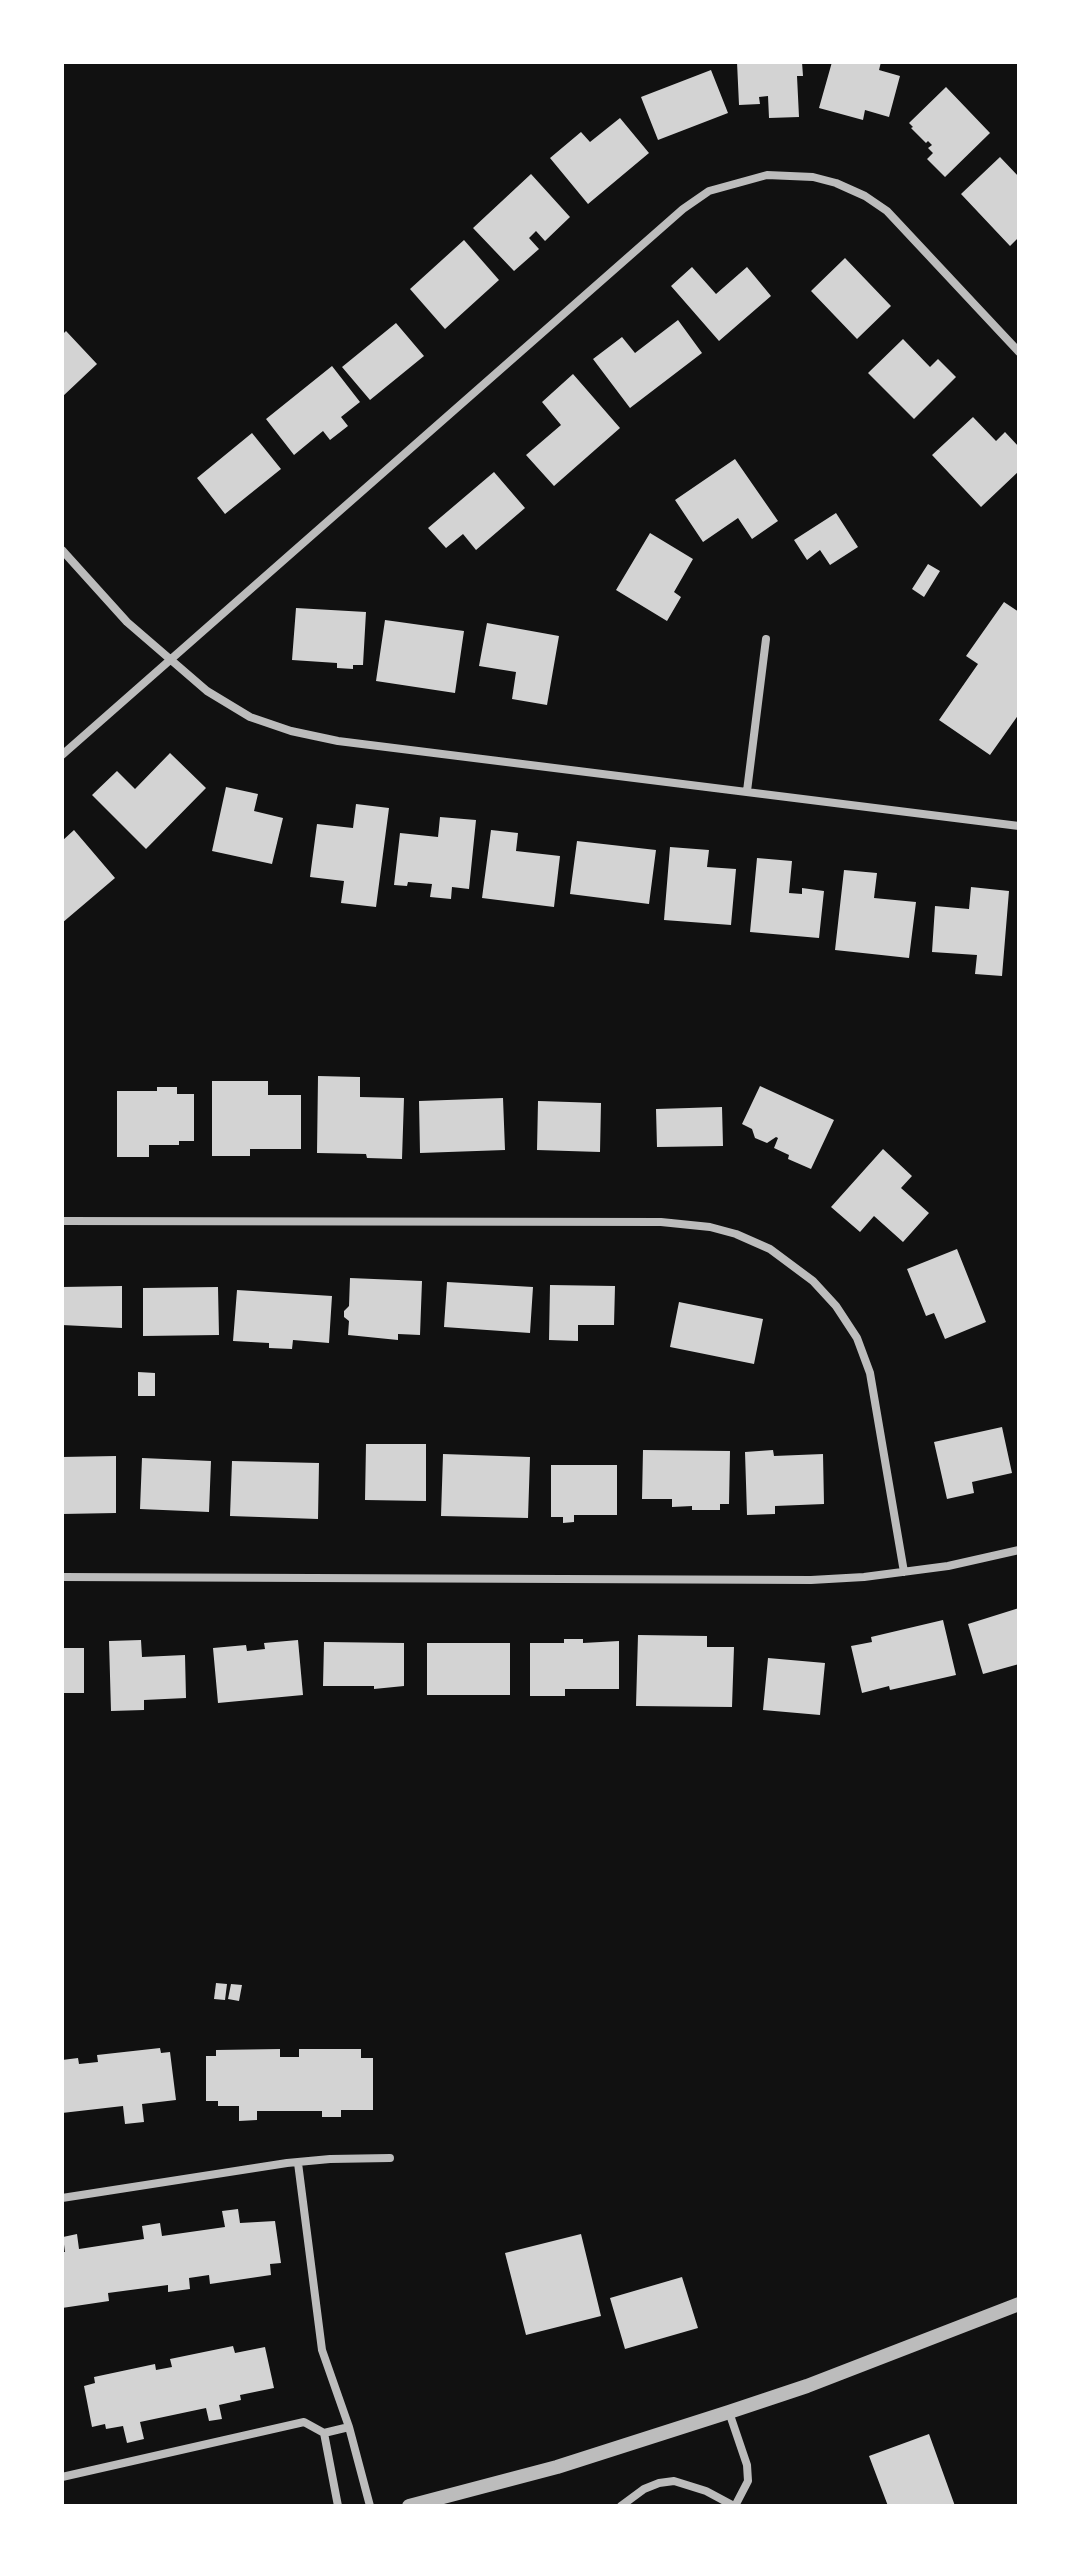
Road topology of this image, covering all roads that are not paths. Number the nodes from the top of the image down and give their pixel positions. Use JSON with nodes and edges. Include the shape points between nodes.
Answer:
{"nodes":[{"id":1,"x":1019,"y":352,"type":"edge"},
{"id":2,"x":62,"y":550,"type":"edge"},
{"id":3,"x":766,"y":639,"type":"dead end"},
{"id":4,"x":169,"y":661,"type":"junction"},
{"id":5,"x":62,"y":755,"type":"edge"},
{"id":6,"x":747,"y":791,"type":"junction"},
{"id":7,"x":1019,"y":826,"type":"edge"},
{"id":8,"x":62,"y":1221,"type":"edge"},
{"id":9,"x":1019,"y":1550,"type":"edge"},
{"id":10,"x":904,"y":1572,"type":"junction"},
{"id":11,"x":62,"y":1577,"type":"edge"},
{"id":12,"x":390,"y":2158,"type":"dead end"},
{"id":13,"x":298,"y":2163,"type":"junction"},
{"id":14,"x":62,"y":2198,"type":"edge"},
{"id":15,"x":1019,"y":2304,"type":"edge"},
{"id":16,"x":729,"y":2412,"type":"junction"},
{"id":17,"x":349,"y":2427,"type":"junction"},
{"id":18,"x":324,"y":2433,"type":"junction"},
{"id":19,"x":62,"y":2477,"type":"edge"},
{"id":20,"x":338,"y":2506,"type":"edge"},
{"id":21,"x":370,"y":2506,"type":"edge"},
{"id":22,"x":409,"y":2506,"type":"edge"},
{"id":23,"x":621,"y":2506,"type":"edge"},
{"id":24,"x":734,"y":2506,"type":"edge"}],
"edges":[{"from":1,"to":4,"type":"street","via":[[887,211],[865,196],[813,177],[767,175],[709,191]]},
{"from":2,"to":4,"type":"street"},
{"from":3,"to":6,"type":"street"},
{"from":4,"to":5,"type":"street"},
{"from":4,"to":6,"type":"street","via":[[227,705],[291,731]]},
{"from":6,"to":7,"type":"street"},
{"from":8,"to":10,"type":"street","via":[[661,1222],[736,1234],[770,1249],[813,1281],[857,1338],[870,1373]]},
{"from":9,"to":10,"type":"street"},
{"from":10,"to":11,"type":"street","via":[[811,1580]]},
{"from":12,"to":13,"type":"street"},
{"from":13,"to":14,"type":"street"},
{"from":13,"to":17,"type":"street","via":[[322,2350]]},
{"from":15,"to":16,"type":"street"},
{"from":16,"to":22,"type":"street","via":[[557,2467]]},
{"from":16,"to":24,"type":"street","via":[[748,2481]]},
{"from":17,"to":18,"type":"street"},
{"from":17,"to":21,"type":"street"},
{"from":18,"to":19,"type":"street","via":[[304,2422]]},
{"from":18,"to":20,"type":"street"},
{"from":23,"to":24,"type":"street","via":[[644,2489],[674,2481]]}]}
